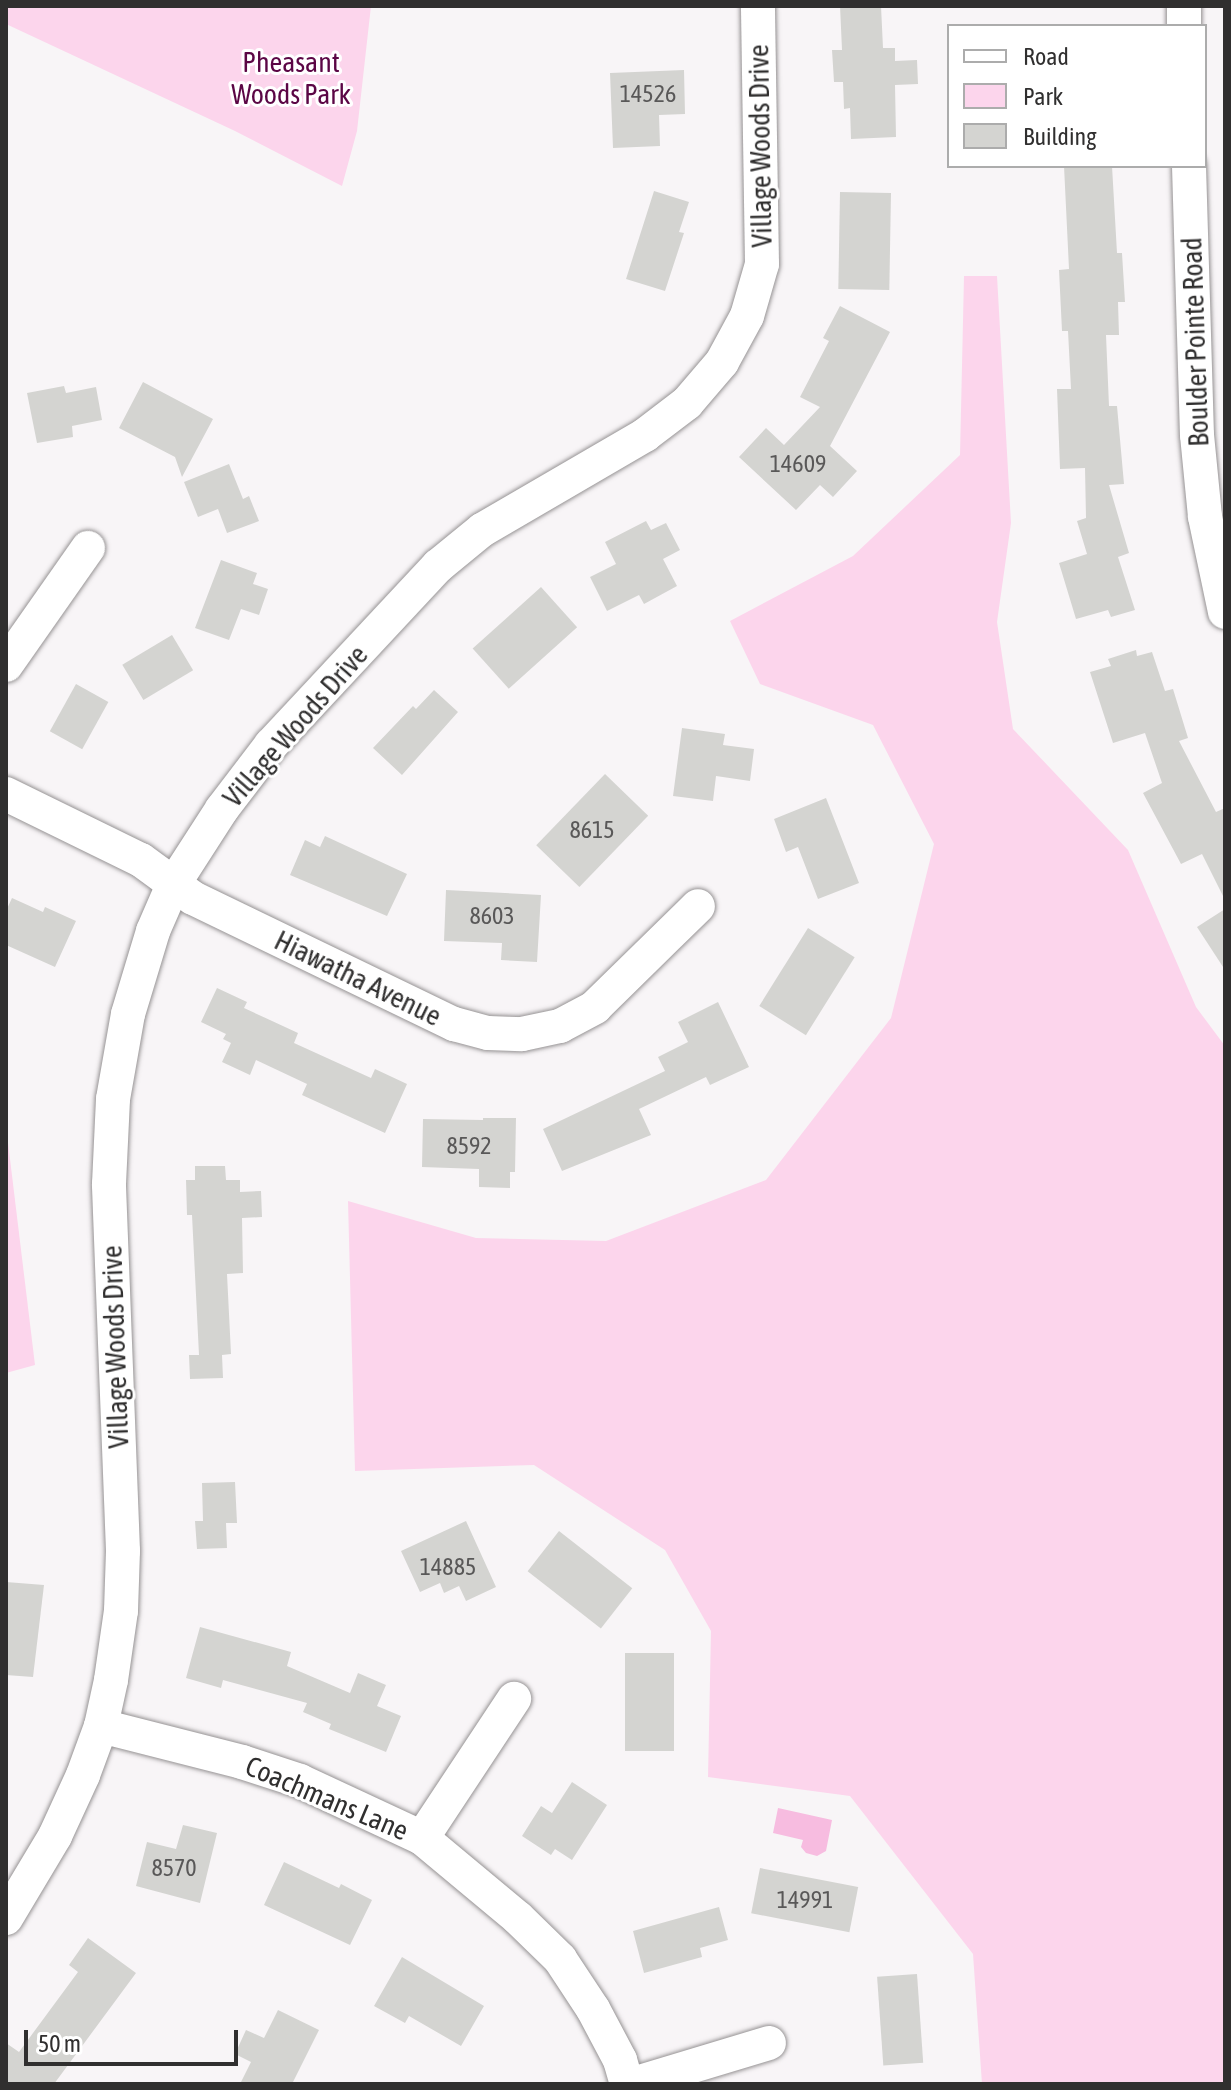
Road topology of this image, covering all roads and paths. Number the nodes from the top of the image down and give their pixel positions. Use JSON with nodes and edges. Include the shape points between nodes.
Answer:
{"nodes":[{"id":1,"x":758,"y":6,"type":"edge"},
{"id":2,"x":1189,"y":168,"type":"edge"},
{"id":3,"x":88,"y":548,"type":"dead end"},
{"id":4,"x":1225,"y":612,"type":"edge"},
{"id":5,"x":6,"y":665,"type":"edge"},
{"id":6,"x":6,"y":794,"type":"edge"},
{"id":7,"x":173,"y":885,"type":"junction"},
{"id":8,"x":698,"y":906,"type":"dead end"},
{"id":9,"x":514,"y":1699,"type":"dead end"},
{"id":10,"x":101,"y":1726,"type":"junction"},
{"id":11,"x":422,"y":1838,"type":"junction"},
{"id":12,"x":6,"y":1918,"type":"edge"},
{"id":13,"x":769,"y":2043,"type":"dead end"},
{"id":14,"x":630,"y":2084,"type":"edge"}],
"edges":[{"from":1,"to":7,"type":"street","name":"Village Woods Drive","via":[[762,264],[747,316],[722,362],[687,403],[645,435],[507,514],[438,566],[271,745]]},
{"from":2,"to":4,"type":"street","name":"Boulder Pointe Road","via":[[1197,435],[1205,517]]},
{"from":3,"to":5,"type":"street"},
{"from":6,"to":7,"type":"street","name":"Hiawatha Avenue","via":[[141,860]]},
{"from":7,"to":8,"type":"street","name":"Hiawatha Avenue","via":[[454,1024],[488,1033],[522,1034],[560,1026],[595,1007]]},
{"from":7,"to":10,"type":"street","name":"Village Woods Drive","via":[[128,1014],[113,1099],[109,1184],[123,1551],[121,1611]]},
{"from":9,"to":11,"type":"street"},
{"from":10,"to":11,"type":"street","name":"Coachmans Lane","via":[[300,1781]]},
{"from":10,"to":12,"type":"street","name":"Village Woods Drive","via":[[55,1836]]},
{"from":11,"to":14,"type":"street","name":"Coachmans Lane","via":[[560,1959],[593,2009]]},
{"from":13,"to":14,"type":"street"}]}
